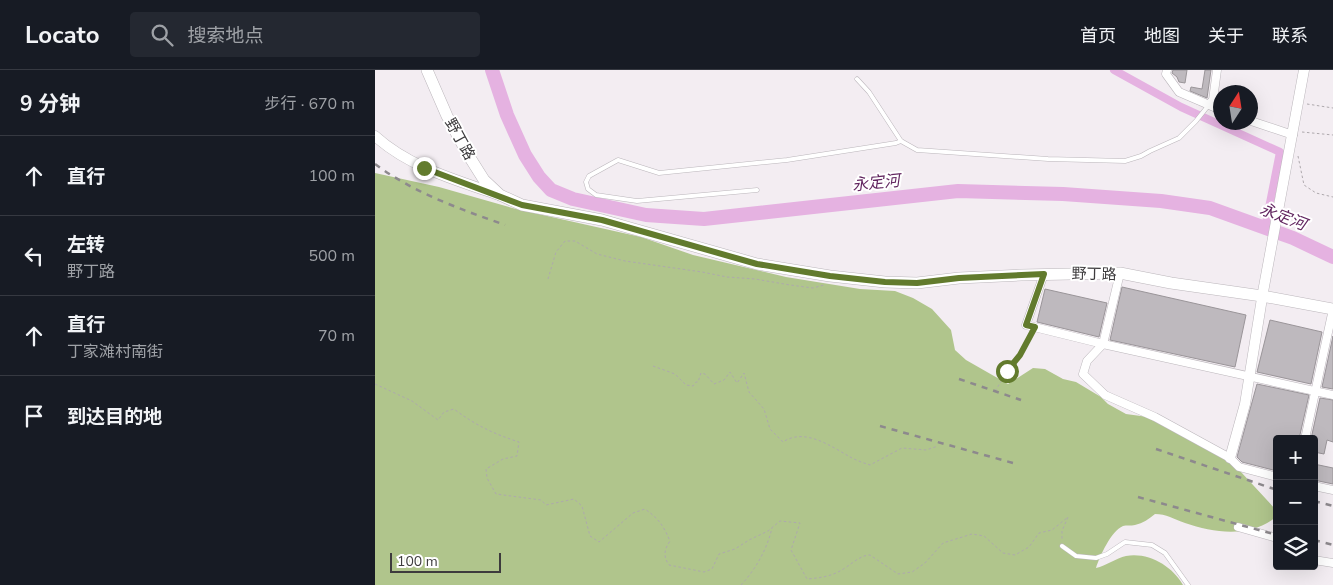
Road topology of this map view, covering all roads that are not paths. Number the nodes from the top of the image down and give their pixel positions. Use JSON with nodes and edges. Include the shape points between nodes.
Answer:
{"nodes":[{"id":1,"x":427,"y":70,"type":"edge"},
{"id":2,"x":1167,"y":70,"type":"edge"},
{"id":3,"x":1217,"y":70,"type":"edge"},
{"id":4,"x":1304,"y":70,"type":"edge"},
{"id":5,"x":857,"y":79,"type":"dead end"},
{"id":6,"x":1205,"y":108,"type":"junction"},
{"id":7,"x":1213,"y":109,"type":"edge"},
{"id":8,"x":1258,"y":123,"type":"edge"},
{"id":9,"x":1293,"y":133,"type":"junction"},
{"id":10,"x":375,"y":136,"type":"edge"},
{"id":11,"x":901,"y":141,"type":"junction"},
{"id":12,"x":757,"y":190,"type":"dead end"},
{"id":13,"x":500,"y":196,"type":"junction"},
{"id":14,"x":1120,"y":273,"type":"junction"},
{"id":15,"x":1044,"y":274,"type":"junction"},
{"id":16,"x":1263,"y":294,"type":"junction"},
{"id":17,"x":1333,"y":309,"type":"edge"},
{"id":18,"x":1103,"y":344,"type":"junction"},
{"id":19,"x":1250,"y":376,"type":"junction"},
{"id":20,"x":1316,"y":390,"type":"junction"},
{"id":21,"x":1333,"y":394,"type":"edge"},
{"id":22,"x":1306,"y":435,"type":"edge"},
{"id":23,"x":1230,"y":458,"type":"junction"},
{"id":24,"x":1273,"y":476,"type":"edge"},
{"id":25,"x":1318,"y":487,"type":"edge"},
{"id":26,"x":1333,"y":490,"type":"edge"},
{"id":27,"x":1238,"y":527,"type":"dead end"},
{"id":28,"x":1273,"y":537,"type":"edge"},
{"id":29,"x":1062,"y":546,"type":"road end"},
{"id":30,"x":1318,"y":561,"type":"edge"},
{"id":31,"x":1333,"y":563,"type":"edge"},
{"id":32,"x":1188,"y":585,"type":"edge"}],
"edges":[{"from":1,"to":13,"type":"main road","name":"野丁路","via":[[467,153],[484,180]]},
{"from":2,"to":6,"type":"street","via":[[1166,74],[1179,92]]},
{"from":3,"to":6,"type":"street","via":[[1213,100]]},
{"from":4,"to":9,"type":"street"},
{"from":5,"to":11,"type":"lane"},
{"from":6,"to":7,"type":"street"},
{"from":6,"to":11,"type":"lane","via":[[1179,138],[1125,161],[917,150]]},
{"from":8,"to":9,"type":"street"},
{"from":9,"to":16,"type":"street"},
{"from":10,"to":13,"type":"street","via":[[387,147],[424,168]]},
{"from":11,"to":12,"type":"lane","via":[[787,160],[659,173],[618,160],[589,176],[586,182],[588,189],[596,195],[637,201]]},
{"from":13,"to":15,"type":"main road","name":"野丁路","via":[[522,205],[602,220],[757,264],[830,276],[917,283]]},
{"from":14,"to":15,"type":"main road","name":"野丁路"},
{"from":14,"to":16,"type":"main road","name":"野丁路","via":[[1171,284]]},
{"from":14,"to":18,"type":"street"},
{"from":15,"to":18,"type":"street","via":[[1026,325]]},
{"from":16,"to":17,"type":"main road","name":"野丁路"},
{"from":16,"to":19,"type":"street"},
{"from":17,"to":20,"type":"street"},
{"from":18,"to":19,"type":"street"},
{"from":18,"to":23,"type":"street","via":[[1087,361],[1083,374],[1105,395],[1155,417]]},
{"from":19,"to":20,"type":"street"},
{"from":19,"to":23,"type":"street"},
{"from":20,"to":21,"type":"street"},
{"from":20,"to":22,"type":"street"},
{"from":23,"to":24,"type":"street","via":[[1239,467]]},
{"from":25,"to":26,"type":"street"},
{"from":27,"to":28,"type":"street"},
{"from":29,"to":32,"type":"lane","via":[[1076,556],[1096,558],[1125,542],[1152,545],[1165,553]]},
{"from":30,"to":31,"type":"street"}]}
